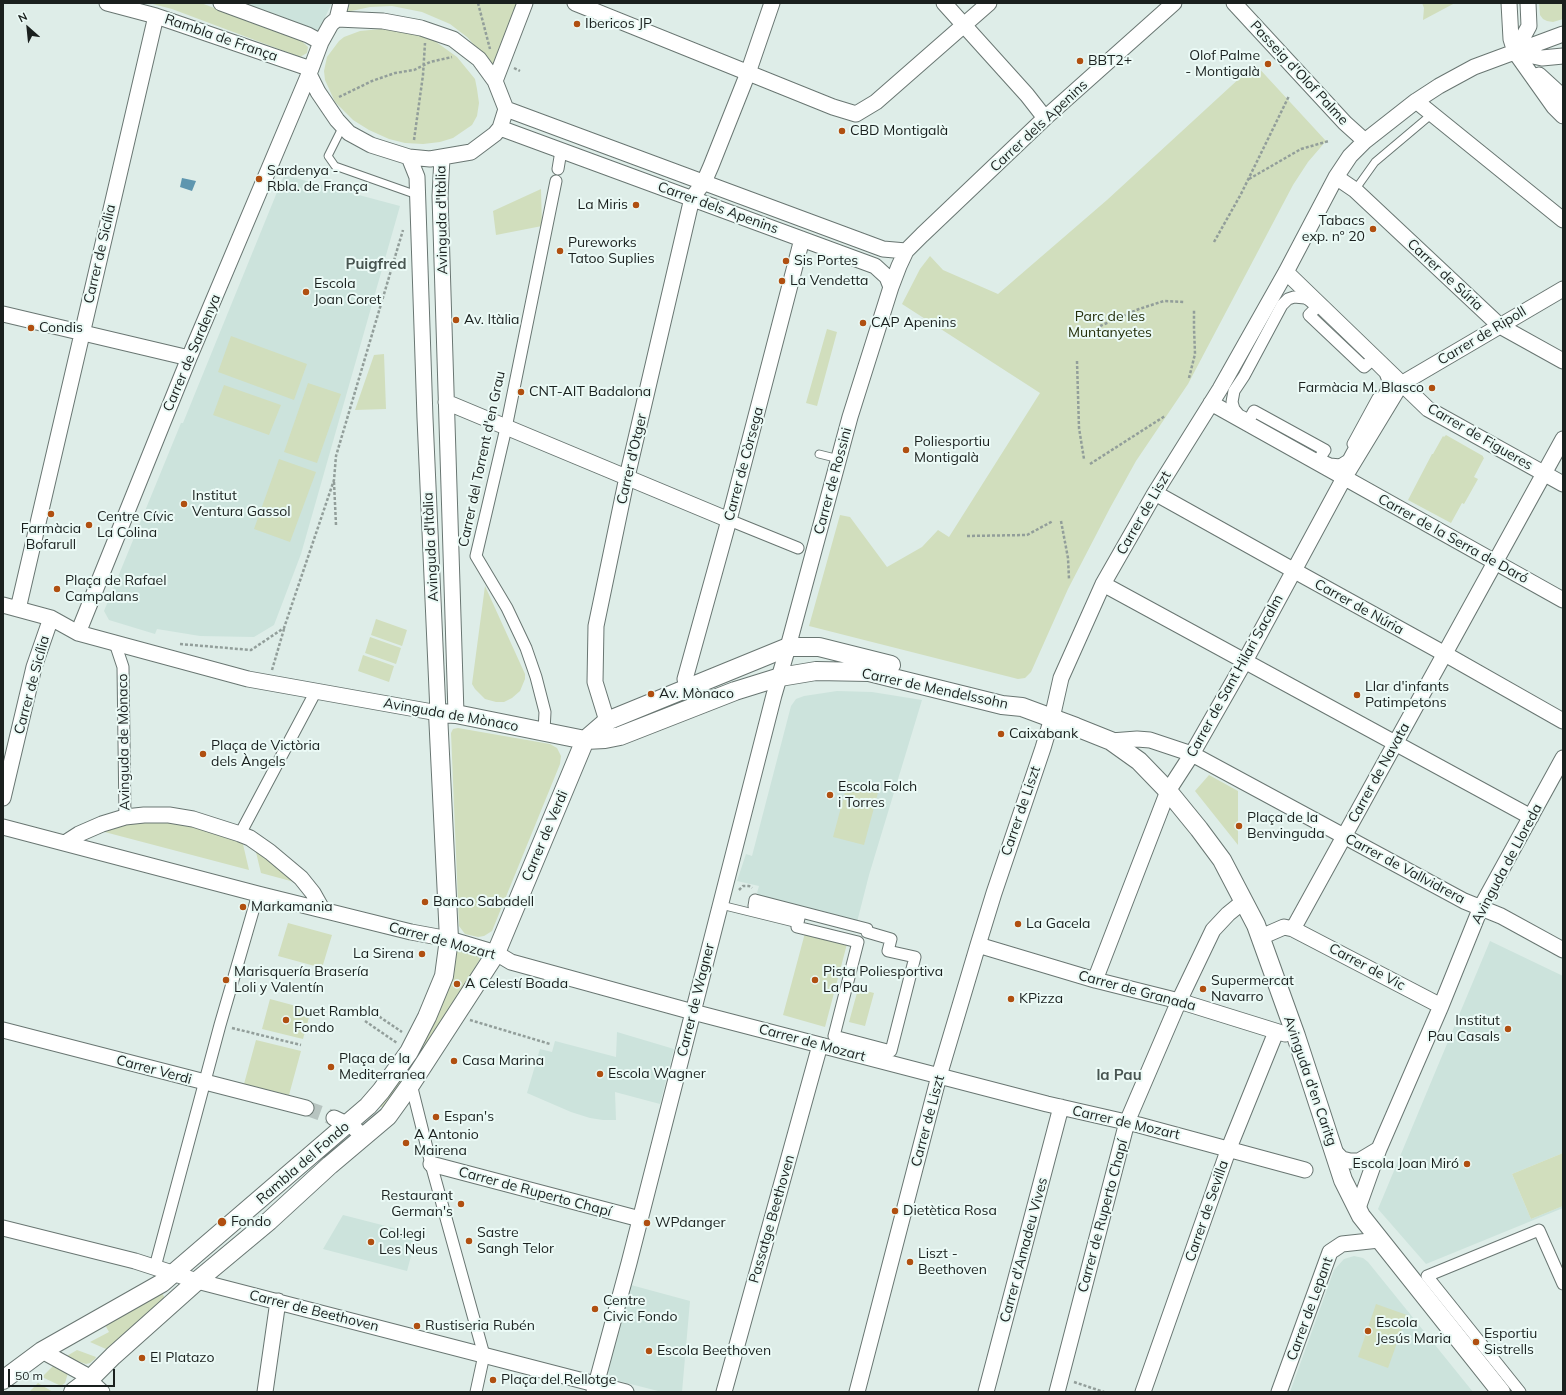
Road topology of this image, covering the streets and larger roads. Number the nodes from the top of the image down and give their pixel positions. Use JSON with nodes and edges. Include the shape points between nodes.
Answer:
{"nodes":[{"id":1,"x":107,"y":3,"type":"edge"},
{"id":2,"x":221,"y":3,"type":"edge"},
{"id":3,"x":341,"y":3,"type":"edge"},
{"id":4,"x":525,"y":3,"type":"edge"},
{"id":5,"x":575,"y":3,"type":"edge"},
{"id":6,"x":772,"y":3,"type":"edge"},
{"id":7,"x":944,"y":3,"type":"edge"},
{"id":8,"x":989,"y":3,"type":"edge"},
{"id":9,"x":1174,"y":3,"type":"edge"},
{"id":10,"x":1234,"y":3,"type":"edge"},
{"id":11,"x":1509,"y":3,"type":"edge"},
{"id":12,"x":1528,"y":3,"type":"edge"},
{"id":13,"x":156,"y":16,"type":"junction"},
{"id":14,"x":337,"y":19,"type":"junction"},
{"id":15,"x":964,"y":24,"type":"junction"},
{"id":16,"x":1563,"y":34,"type":"edge"},
{"id":17,"x":321,"y":42,"type":"junction"},
{"id":18,"x":1516,"y":52,"type":"junction"},
{"id":19,"x":1563,"y":56,"type":"edge"},
{"id":20,"x":310,"y":72,"type":"junction"},
{"id":21,"x":748,"y":73,"type":"junction"},
{"id":22,"x":495,"y":81,"type":"junction"},
{"id":23,"x":1563,"y":97,"type":"edge"},
{"id":24,"x":1416,"y":101,"type":"junction"},
{"id":25,"x":506,"y":109,"type":"junction"},
{"id":26,"x":1563,"y":116,"type":"edge"},
{"id":27,"x":1045,"y":118,"type":"junction"},
{"id":28,"x":500,"y":128,"type":"junction"},
{"id":29,"x":1365,"y":141,"type":"junction"},
{"id":30,"x":561,"y":151,"type":"junction"},
{"id":31,"x":409,"y":157,"type":"junction"},
{"id":32,"x":442,"y":158,"type":"junction"},
{"id":33,"x":558,"y":169,"type":"dead end"},
{"id":34,"x":1336,"y":177,"type":"junction"},
{"id":35,"x":556,"y":181,"type":"dead end"},
{"id":36,"x":704,"y":182,"type":"junction"},
{"id":37,"x":692,"y":198,"type":"junction"},
{"id":38,"x":1563,"y":220,"type":"edge"},
{"id":39,"x":802,"y":239,"type":"junction"},
{"id":40,"x":906,"y":251,"type":"junction"},
{"id":41,"x":1286,"y":272,"type":"junction"},
{"id":42,"x":891,"y":287,"type":"junction"},
{"id":43,"x":1563,"y":289,"type":"edge"},
{"id":44,"x":3,"y":314,"type":"edge"},
{"id":45,"x":1309,"y":315,"type":"joint"},
{"id":46,"x":1500,"y":326,"type":"junction"},
{"id":47,"x":81,"y":332,"type":"junction"},
{"id":48,"x":189,"y":358,"type":"junction"},
{"id":49,"x":1563,"y":361,"type":"edge"},
{"id":50,"x":1401,"y":384,"type":"junction"},
{"id":51,"x":446,"y":402,"type":"junction"},
{"id":52,"x":1211,"y":404,"type":"junction"},
{"id":53,"x":506,"y":428,"type":"junction"},
{"id":54,"x":1563,"y":440,"type":"edge"},
{"id":55,"x":1545,"y":474,"type":"junction"},
{"id":56,"x":628,"y":477,"type":"junction"},
{"id":57,"x":1344,"y":478,"type":"junction"},
{"id":58,"x":1563,"y":484,"type":"edge"},
{"id":59,"x":1155,"y":493,"type":"junction"},
{"id":60,"x":729,"y":520,"type":"junction"},
{"id":61,"x":798,"y":548,"type":"dead end"},
{"id":62,"x":1496,"y":563,"type":"junction"},
{"id":63,"x":1293,"y":570,"type":"junction"},
{"id":64,"x":1103,"y":584,"type":"junction"},
{"id":65,"x":1563,"y":600,"type":"edge"},
{"id":66,"x":10,"y":607,"type":"edge"},
{"id":67,"x":51,"y":618,"type":"junction"},
{"id":68,"x":78,"y":633,"type":"junction"},
{"id":69,"x":115,"y":643,"type":"junction"},
{"id":70,"x":788,"y":647,"type":"junction"},
{"id":71,"x":1445,"y":654,"type":"junction"},
{"id":72,"x":1245,"y":661,"type":"junction"},
{"id":73,"x":780,"y":677,"type":"junction"},
{"id":74,"x":688,"y":687,"type":"junction"},
{"id":75,"x":316,"y":691,"type":"junction"},
{"id":76,"x":1018,"y":706,"type":"junction"},
{"id":77,"x":438,"y":713,"type":"junction"},
{"id":78,"x":456,"y":714,"type":"junction"},
{"id":79,"x":1052,"y":718,"type":"junction"},
{"id":80,"x":607,"y":721,"type":"junction"},
{"id":81,"x":1563,"y":721,"type":"edge"},
{"id":82,"x":646,"y":725,"type":"junction"},
{"id":83,"x":544,"y":731,"type":"junction"},
{"id":84,"x":585,"y":740,"type":"junction"},
{"id":85,"x":1111,"y":742,"type":"junction"},
{"id":86,"x":1395,"y":743,"type":"junction"},
{"id":87,"x":1192,"y":754,"type":"junction"},
{"id":88,"x":1563,"y":758,"type":"edge"},
{"id":89,"x":1168,"y":791,"type":"junction"},
{"id":90,"x":3,"y":798,"type":"edge"},
{"id":91,"x":125,"y":817,"type":"junction"},
{"id":92,"x":1531,"y":817,"type":"junction"},
{"id":93,"x":3,"y":827,"type":"edge"},
{"id":94,"x":240,"y":834,"type":"junction"},
{"id":95,"x":1344,"y":836,"type":"junction"},
{"id":96,"x":65,"y":843,"type":"junction"},
{"id":97,"x":258,"y":894,"type":"junction"},
{"id":98,"x":1244,"y":901,"type":"junction"},
{"id":99,"x":1481,"y":907,"type":"junction"},
{"id":100,"x":322,"y":909,"type":"junction"},
{"id":101,"x":867,"y":929,"type":"joint"},
{"id":102,"x":1293,"y":929,"type":"junction"},
{"id":103,"x":1261,"y":937,"type":"junction"},
{"id":104,"x":449,"y":939,"type":"junction"},
{"id":105,"x":978,"y":945,"type":"junction"},
{"id":106,"x":1563,"y":950,"type":"edge"},
{"id":107,"x":496,"y":953,"type":"junction"},
{"id":108,"x":1095,"y":980,"type":"junction"},
{"id":109,"x":1179,"y":1001,"type":"junction"},
{"id":110,"x":1442,"y":1006,"type":"junction"},
{"id":111,"x":693,"y":1012,"type":"junction"},
{"id":112,"x":3,"y":1030,"type":"edge"},
{"id":113,"x":1276,"y":1032,"type":"junction"},
{"id":114,"x":1296,"y":1036,"type":"junction"},
{"id":115,"x":820,"y":1046,"type":"junction"},
{"id":116,"x":939,"y":1076,"type":"junction"},
{"id":117,"x":204,"y":1083,"type":"junction"},
{"id":118,"x":411,"y":1084,"type":"junction"},
{"id":119,"x":1061,"y":1107,"type":"junction"},
{"id":120,"x":306,"y":1108,"type":"tunnel mouth"},
{"id":121,"x":341,"y":1121,"type":"junction"},
{"id":122,"x":1127,"y":1122,"type":"junction"},
{"id":123,"x":364,"y":1137,"type":"junction"},
{"id":124,"x":1229,"y":1148,"type":"junction"},
{"id":125,"x":1379,"y":1149,"type":"junction"},
{"id":126,"x":1333,"y":1150,"type":"junction"},
{"id":127,"x":431,"y":1164,"type":"junction"},
{"id":128,"x":1304,"y":1170,"type":"dead end"},
{"id":129,"x":1358,"y":1208,"type":"junction"},
{"id":130,"x":640,"y":1219,"type":"junction"},
{"id":131,"x":3,"y":1228,"type":"edge"},
{"id":132,"x":1379,"y":1240,"type":"junction"},
{"id":133,"x":155,"y":1267,"type":"junction"},
{"id":134,"x":174,"y":1273,"type":"junction"},
{"id":135,"x":197,"y":1281,"type":"junction"},
{"id":136,"x":1563,"y":1284,"type":"edge"},
{"id":137,"x":278,"y":1301,"type":"junction"},
{"id":138,"x":42,"y":1351,"type":"junction"},
{"id":139,"x":484,"y":1355,"type":"junction"},
{"id":140,"x":3,"y":1380,"type":"edge"},
{"id":141,"x":95,"y":1386,"type":"edge"},
{"id":142,"x":595,"y":1388,"type":"edge"},
{"id":143,"x":73,"y":1392,"type":"edge"},
{"id":144,"x":264,"y":1392,"type":"edge"},
{"id":145,"x":476,"y":1392,"type":"edge"},
{"id":146,"x":626,"y":1392,"type":"edge"},
{"id":147,"x":724,"y":1392,"type":"edge"},
{"id":148,"x":857,"y":1392,"type":"edge"},
{"id":149,"x":986,"y":1392,"type":"edge"},
{"id":150,"x":1057,"y":1392,"type":"edge"},
{"id":151,"x":1143,"y":1392,"type":"edge"},
{"id":152,"x":1279,"y":1392,"type":"edge"},
{"id":153,"x":1501,"y":1392,"type":"edge"},
{"id":154,"x":1520,"y":1392,"type":"edge"}],
"edges":[{"from":1,"to":13,"type":"street","name":"Rambla de França"},
{"from":2,"to":17,"type":"street"},
{"from":3,"to":14,"type":"street"},
{"from":4,"to":22,"type":"street"},
{"from":5,"to":21,"type":"street"},
{"from":6,"to":21,"type":"street"},
{"from":7,"to":15,"type":"street"},
{"from":8,"to":15,"type":"street"},
{"from":9,"to":27,"type":"street","name":"Carrer dels Apenins"},
{"from":10,"to":29,"type":"street","name":"Passeig d'Olof Palme","via":[[1345,123]]},
{"from":11,"to":18,"type":"street","via":[[1511,39]]},
{"from":12,"to":18,"type":"street","via":[[1529,26]]},
{"from":13,"to":20,"type":"street","name":"Rambla de França"},
{"from":13,"to":47,"type":"street","name":"Carrer de Sicília"},
{"from":14,"to":17,"type":"street","name":"Carrer de Sardenya","via":[[331,24]]},
{"from":14,"to":22,"type":"street","via":[[383,21],[421,28],[453,39],[479,59]]},
{"from":15,"to":21,"type":"street","via":[[876,102],[856,114]]},
{"from":15,"to":27,"type":"street"},
{"from":16,"to":18,"type":"street","name":"Carrer de Liszt"},
{"from":17,"to":20,"type":"street","name":"Carrer de Sardenya"},
{"from":18,"to":19,"type":"street","via":[[1542,58]]},
{"from":18,"to":23,"type":"street"},
{"from":18,"to":24,"type":"street","name":"Carrer de Liszt","via":[[1474,67]]},
{"from":18,"to":26,"type":"street"},
{"from":20,"to":31,"type":"street","via":[[318,92],[349,133],[371,145]]},
{"from":20,"to":48,"type":"street","name":"Carrer de Sardenya"},
{"from":21,"to":36,"type":"street"},
{"from":22,"to":25,"type":"street"},
{"from":24,"to":29,"type":"street","name":"Carrer de Liszt"},
{"from":24,"to":38,"type":"street"},
{"from":25,"to":28,"type":"street"},
{"from":25,"to":36,"type":"street","name":"Carrer dels Apenins"},
{"from":27,"to":40,"type":"street","name":"Carrer dels Apenins"},
{"from":28,"to":30,"type":"street","name":"Carrer dels Apenins"},
{"from":28,"to":32,"type":"street","via":[[471,152]]},
{"from":29,"to":34,"type":"street","name":"Carrer de Liszt","via":[[1350,156]]},
{"from":30,"to":33,"type":"street"},
{"from":30,"to":37,"type":"street","name":"Carrer dels Apenins"},
{"from":31,"to":32,"type":"street"},
{"from":31,"to":77,"type":"street","name":"Avinguda d'Itàlia","via":[[417,177]]},
{"from":32,"to":51,"type":"street","name":"Avinguda d'Itàlia","via":[[440,196]]},
{"from":34,"to":41,"type":"street","name":"Carrer de Liszt"},
{"from":34,"to":46,"type":"street","name":"Carrer de Súria","via":[[1355,190]]},
{"from":35,"to":53,"type":"street","name":"Carrer del Torrent d'en Grau"},
{"from":36,"to":37,"type":"street"},
{"from":36,"to":40,"type":"street","name":"Carrer dels Apenins","via":[[883,249]]},
{"from":37,"to":39,"type":"street","name":"Carrer dels Apenins"},
{"from":37,"to":56,"type":"street","name":"Carrer d'Otger"},
{"from":39,"to":42,"type":"street","name":"Carrer dels Apenins","via":[[875,266],[887,277]]},
{"from":39,"to":60,"type":"street","name":"Carrer de Còrsega"},
{"from":40,"to":42,"type":"street","name":"Carrer dels Apenins"},
{"from":41,"to":50,"type":"street","name":"Carrer de Figueres"},
{"from":41,"to":52,"type":"street","name":"Carrer de Liszt"},
{"from":42,"to":70,"type":"street","name":"Carrer de Rossini","via":[[850,417]]},
{"from":43,"to":46,"type":"street","name":"Carrer de Ripoll"},
{"from":44,"to":47,"type":"street"},
{"from":45,"to":45,"type":"street","via":[[1317,307],[1304,298],[1294,297],[1282,305],[1234,391],[1232,402],[1239,415],[1249,420],[1254,411],[1325,450],[1319,459],[1340,466],[1348,460],[1356,445],[1353,444],[1378,398],[1381,400],[1388,383],[1384,373],[1372,360],[1364,367]]},
{"from":46,"to":49,"type":"street","name":"Carrer de Súria"},
{"from":46,"to":50,"type":"street","name":"Carrer de Ripoll"},
{"from":47,"to":48,"type":"street"},
{"from":47,"to":66,"type":"street","name":"Carrer de Sicília"},
{"from":48,"to":68,"type":"street","name":"Carrer de Sardenya"},
{"from":50,"to":55,"type":"street","name":"Carrer de Figueres","via":[[1428,409]]},
{"from":50,"to":57,"type":"street","name":"Carrer de Sant Hilari Sacalm"},
{"from":51,"to":53,"type":"street"},
{"from":51,"to":78,"type":"street","name":"Avinguda d'Itàlia"},
{"from":52,"to":57,"type":"street","name":"Carrer de la Serra de Daró"},
{"from":52,"to":59,"type":"street","name":"Carrer de Liszt"},
{"from":53,"to":56,"type":"street"},
{"from":53,"to":83,"type":"street","name":"Carrer del Torrent d'en Grau","via":[[476,556],[507,608],[526,648],[545,712]]},
{"from":54,"to":55,"type":"street","name":"Carrer de Navata"},
{"from":55,"to":58,"type":"street","name":"Carrer de Figueres"},
{"from":55,"to":62,"type":"street","name":"Carrer de Navata"},
{"from":56,"to":60,"type":"street"},
{"from":56,"to":80,"type":"street","name":"Carrer d'Otger","via":[[596,626],[594,682]]},
{"from":57,"to":62,"type":"street","name":"Carrer de la Serra de Daró"},
{"from":57,"to":63,"type":"street","name":"Carrer de Sant Hilari Sacalm"},
{"from":59,"to":63,"type":"street","name":"Carrer de Núria"},
{"from":59,"to":64,"type":"street","name":"Carrer de Liszt"},
{"from":60,"to":61,"type":"street"},
{"from":60,"to":74,"type":"street","name":"Carrer de Còrsega","via":[[685,679]]},
{"from":62,"to":65,"type":"street","name":"Carrer de la Serra de Daró"},
{"from":62,"to":71,"type":"street","name":"Carrer de Navata"},
{"from":63,"to":71,"type":"street","name":"Carrer de Núria"},
{"from":63,"to":72,"type":"street","name":"Carrer de Sant Hilari Sacalm"},
{"from":64,"to":72,"type":"street"},
{"from":64,"to":79,"type":"street","name":"Carrer de Liszt","via":[[1061,678]]},
{"from":66,"to":67,"type":"street","name":"Avinguda de Mònaco"},
{"from":67,"to":68,"type":"street","name":"Avinguda de Mònaco"},
{"from":67,"to":90,"type":"street","name":"Carrer de Sicília","via":[[34,667]]},
{"from":68,"to":69,"type":"street","name":"Avinguda de Mònaco"},
{"from":69,"to":75,"type":"street","name":"Avinguda de Mònaco","via":[[248,679]]},
{"from":69,"to":91,"type":"street","name":"Avinguda de Mònaco","via":[[122,667]]},
{"from":70,"to":73,"type":"street","name":"Carrer de Rossini"},
{"from":70,"to":74,"type":"street"},
{"from":70,"to":76,"type":"street","name":"Carrer de Mendelssohn","via":[[819,647],[880,662],[1006,697]]},
{"from":71,"to":81,"type":"street","name":"Carrer de Núria"},
{"from":71,"to":86,"type":"street","name":"Carrer de Navata"},
{"from":72,"to":86,"type":"street"},
{"from":72,"to":87,"type":"street","name":"Carrer de Sant Hilari Sacalm"},
{"from":73,"to":76,"type":"street","name":"Carrer de Mendelssohn","via":[[816,671],[869,672],[1002,705]]},
{"from":73,"to":82,"type":"street","name":"Avinguda de Mònaco"},
{"from":73,"to":111,"type":"street","name":"Carrer de Wagner"},
{"from":74,"to":80,"type":"street"},
{"from":74,"to":82,"type":"street","name":"Avinguda de Mònaco","via":[[687,695],[682,701],[655,713]]},
{"from":75,"to":77,"type":"street","name":"Avinguda de Mònaco"},
{"from":75,"to":94,"type":"street"},
{"from":76,"to":79,"type":"street","name":"Carrer de Mendelssohn"},
{"from":77,"to":78,"type":"street","name":"Avinguda de Mònaco"},
{"from":77,"to":104,"type":"street","name":"Avinguda d'Itàlia"},
{"from":78,"to":83,"type":"street","name":"Avinguda de Mònaco"},
{"from":79,"to":85,"type":"street","name":"Avinguda d'en Caritg"},
{"from":79,"to":105,"type":"street","name":"Carrer de Liszt"},
{"from":80,"to":84,"type":"street"},
{"from":82,"to":84,"type":"street","name":"Avinguda de Mònaco","via":[[620,736]]},
{"from":83,"to":84,"type":"street","name":"Avinguda de Mònaco"},
{"from":84,"to":107,"type":"street","name":"Carrer de Verdi"},
{"from":85,"to":87,"type":"street","name":"Carrer de Vallvidrera","via":[[1150,740]]},
{"from":85,"to":89,"type":"street","name":"Avinguda d'en Caritg","via":[[1139,761]]},
{"from":86,"to":92,"type":"street"},
{"from":86,"to":95,"type":"street","name":"Carrer de Navata"},
{"from":87,"to":89,"type":"street","name":"Carrer de Sant Hilari Sacalm"},
{"from":87,"to":95,"type":"street","name":"Carrer de Vallvidrera"},
{"from":88,"to":92,"type":"street","name":"Avinguda de Lloreda"},
{"from":89,"to":98,"type":"street","name":"Avinguda d'en Caritg","via":[[1222,860]]},
{"from":89,"to":108,"type":"street","name":"Carrer de Sant Hilari Sacalm"},
{"from":91,"to":94,"type":"street","via":[[169,815],[217,825]]},
{"from":91,"to":96,"type":"street","via":[[102,824]]},
{"from":92,"to":99,"type":"street","name":"Avinguda de Lloreda"},
{"from":93,"to":96,"type":"street","name":"Carrer de Mozart"},
{"from":94,"to":100,"type":"street","via":[[250,838],[292,869],[313,893]]},
{"from":95,"to":99,"type":"street","name":"Carrer de Vallvidrera","via":[[1464,901]]},
{"from":95,"to":102,"type":"street","name":"Carrer de Navata"},
{"from":96,"to":97,"type":"street","name":"Carrer de Mozart"},
{"from":97,"to":100,"type":"street","name":"Carrer de Mozart"},
{"from":97,"to":117,"type":"street"},
{"from":98,"to":103,"type":"street","name":"Avinguda d'en Caritg"},
{"from":98,"to":109,"type":"street","name":"Carrer de Ruperto Chapí","via":[[1213,930]]},
{"from":99,"to":106,"type":"street","name":"Carrer de Vallvidrera"},
{"from":99,"to":110,"type":"street","name":"Avinguda de Lloreda"},
{"from":100,"to":104,"type":"street","name":"Carrer de Mozart"},
{"from":101,"to":101,"type":"street","via":[[756,900],[754,906],[799,918],[797,927],[858,942],[834,1036],[891,1051],[915,957],[888,951],[891,939],[866,932]]},
{"from":102,"to":103,"type":"street","via":[[1284,927]]},
{"from":102,"to":110,"type":"street","name":"Carrer de Vic"},
{"from":103,"to":114,"type":"street","name":"Avinguda d'en Caritg"},
{"from":104,"to":107,"type":"street","name":"Carrer de Mozart"},
{"from":104,"to":121,"type":"street","name":"Rambla del Fondo","via":[[444,976],[409,1052],[382,1091],[368,1106]]},
{"from":105,"to":108,"type":"street","name":"Carrer de Granada"},
{"from":105,"to":116,"type":"street","name":"Carrer de Liszt"},
{"from":107,"to":111,"type":"street","name":"Carrer de Mozart","via":[[511,962]]},
{"from":107,"to":118,"type":"street","name":"Rambla del Fondo"},
{"from":108,"to":109,"type":"street","name":"Carrer de Granada"},
{"from":109,"to":113,"type":"street","name":"Carrer de Granada"},
{"from":109,"to":122,"type":"street","name":"Carrer de Ruperto Chapí"},
{"from":110,"to":125,"type":"street","name":"Avinguda de Lloreda"},
{"from":111,"to":115,"type":"street","name":"Carrer de Mozart"},
{"from":111,"to":130,"type":"street","name":"Carrer de Wagner"},
{"from":112,"to":117,"type":"street","name":"Carrer Verdi"},
{"from":113,"to":114,"type":"street","name":"Carrer de Granada"},
{"from":113,"to":124,"type":"street","name":"Carrer de Sevilla"},
{"from":114,"to":126,"type":"street","name":"Avinguda d'en Caritg"},
{"from":115,"to":116,"type":"street","name":"Carrer de Mozart"},
{"from":115,"to":147,"type":"street","name":"Passatge Beethoven"},
{"from":116,"to":119,"type":"street","name":"Carrer de Mozart"},
{"from":116,"to":148,"type":"street","name":"Carrer de Liszt"},
{"from":117,"to":120,"type":"street","name":"Carrer Verdi"},
{"from":117,"to":133,"type":"street"},
{"from":118,"to":123,"type":"street","name":"Rambla del Fondo","via":[[388,1116]]},
{"from":118,"to":127,"type":"street"},
{"from":119,"to":122,"type":"street","name":"Carrer de Mozart"},
{"from":119,"to":149,"type":"street","name":"Carrer d'Amadeu Vives"},
{"from":121,"to":123,"type":"street"},
{"from":121,"to":134,"type":"street","name":"Rambla del Fondo"},
{"from":122,"to":124,"type":"street","name":"Carrer de Mozart"},
{"from":122,"to":150,"type":"street","name":"Carrer de Ruperto Chapí"},
{"from":123,"to":135,"type":"street","name":"Rambla del Fondo"},
{"from":124,"to":128,"type":"street","name":"Carrer de Mozart"},
{"from":124,"to":151,"type":"street","name":"Carrer de Sevilla"},
{"from":125,"to":126,"type":"street","via":[[1359,1161],[1342,1159]]},
{"from":125,"to":129,"type":"street","name":"Avinguda de Lloreda"},
{"from":126,"to":129,"type":"street","name":"Avinguda d'en Caritg","via":[[1343,1180]]},
{"from":127,"to":130,"type":"street","name":"Carrer de Ruperto Chapí"},
{"from":127,"to":139,"type":"street"},
{"from":129,"to":132,"type":"street","name":"Avinguda d'en Caritg"},
{"from":130,"to":142,"type":"street","name":"Carrer de Wagner"},
{"from":131,"to":133,"type":"street","name":"Carrer de Beethoven"},
{"from":132,"to":152,"type":"street","name":"Carrer de Lepant","via":[[1342,1244],[1330,1252]]},
{"from":132,"to":153,"type":"street","name":"Avinguda d'en Caritg"},
{"from":133,"to":134,"type":"street","name":"Carrer de Beethoven"},
{"from":134,"to":135,"type":"street","name":"Carrer de Beethoven"},
{"from":134,"to":138,"type":"street","name":"Rambla del Fondo","via":[[162,1283]]},
{"from":135,"to":137,"type":"street","name":"Carrer de Beethoven"},
{"from":135,"to":141,"type":"street","name":"Rambla del Fondo","via":[[113,1356]]},
{"from":136,"to":154,"type":"street","via":[[1539,1230],[1427,1276]]},
{"from":137,"to":139,"type":"street","name":"Carrer de Beethoven"},
{"from":137,"to":144,"type":"street"},
{"from":138,"to":140,"type":"street","name":"Rambla del Fondo"},
{"from":138,"to":141,"type":"street","via":[[84,1374]]},
{"from":139,"to":142,"type":"street","name":"Carrer de Beethoven"},
{"from":139,"to":145,"type":"street"},
{"from":141,"to":143,"type":"street","name":"Rambla del Fondo"},
{"from":142,"to":146,"type":"street","name":"Carrer de Beethoven"}]}
